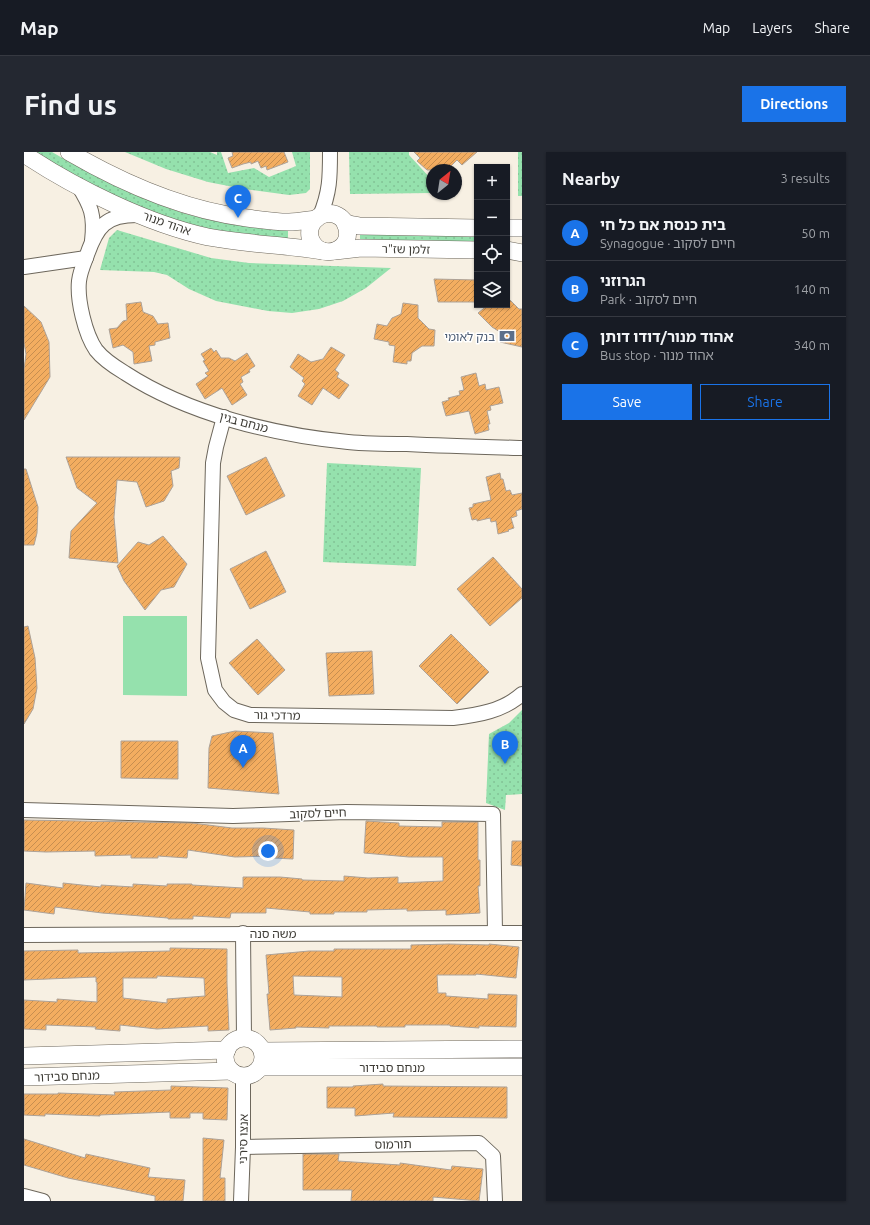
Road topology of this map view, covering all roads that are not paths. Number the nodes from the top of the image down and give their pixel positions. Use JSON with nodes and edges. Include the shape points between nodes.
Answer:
{"nodes":[{"id":1,"x":68,"y":152,"type":"edge"},
{"id":2,"x":330,"y":152,"type":"edge"},
{"id":3,"x":24,"y":154,"type":"edge"},
{"id":4,"x":330,"y":176,"type":"junction"},
{"id":5,"x":78,"y":185,"type":"junction"},
{"id":6,"x":140,"y":215,"type":"junction"},
{"id":7,"x":318,"y":217,"type":"junction"},
{"id":8,"x":342,"y":219,"type":"junction"},
{"id":9,"x":474,"y":228,"type":"edge"},
{"id":10,"x":510,"y":228,"type":"edge"},
{"id":11,"x":522,"y":228,"type":"edge"},
{"id":12,"x":92,"y":241,"type":"junction"},
{"id":13,"x":474,"y":250,"type":"edge"},
{"id":14,"x":329,"y":251,"type":"junction"},
{"id":15,"x":510,"y":251,"type":"edge"},
{"id":16,"x":522,"y":253,"type":"edge"},
{"id":17,"x":86,"y":258,"type":"junction"},
{"id":18,"x":24,"y":267,"type":"edge"},
{"id":19,"x":224,"y":417,"type":"junction"},
{"id":20,"x":522,"y":448,"type":"edge"},
{"id":21,"x":522,"y":694,"type":"edge"},
{"id":22,"x":24,"y":810,"type":"edge"},
{"id":23,"x":495,"y":932,"type":"junction"},
{"id":24,"x":244,"y":933,"type":"junction"},
{"id":25,"x":522,"y":933,"type":"edge"},
{"id":26,"x":24,"y":935,"type":"edge"},
{"id":27,"x":244,"y":1038,"type":"junction"},
{"id":28,"x":227,"y":1050,"type":"junction"},
{"id":29,"x":522,"y":1050,"type":"edge"},
{"id":30,"x":24,"y":1056,"type":"edge"},
{"id":31,"x":262,"y":1059,"type":"junction"},
{"id":32,"x":522,"y":1067,"type":"edge"},
{"id":33,"x":237,"y":1074,"type":"junction"},
{"id":34,"x":24,"y":1077,"type":"edge"},
{"id":35,"x":243,"y":1146,"type":"junction"},
{"id":36,"x":24,"y":1196,"type":"edge"},
{"id":37,"x":43,"y":1201,"type":"edge"},
{"id":38,"x":241,"y":1201,"type":"edge"},
{"id":39,"x":495,"y":1201,"type":"edge"}],
"edges":[{"from":1,"to":7,"type":"street","name":"אהוד מנור","via":[[136,187],[213,213],[289,222]]},
{"from":2,"to":4,"type":"street"},
{"from":3,"to":5,"type":"street","name":"אהוד מנור"},
{"from":4,"to":7,"type":"street","via":[[328,192]]},
{"from":4,"to":8,"type":"street","via":[[333,198]]},
{"from":5,"to":6,"type":"street","name":"אהוד מנור"},
{"from":5,"to":12,"type":"street","name":"מנחם בגין","via":[[91,209]]},
{"from":6,"to":12,"type":"street","name":"מנחם בגין","via":[[118,216],[108,221],[100,227]]},
{"from":6,"to":14,"type":"street","name":"אהוד מנור","via":[[208,236],[248,243]]},
{"from":7,"to":8,"type":"street","via":[[329,214]]},
{"from":7,"to":14,"type":"street","via":[[310,228],[310,237],[316,247]]},
{"from":8,"to":9,"type":"street","name":"זלמן שז\"ר","via":[[359,226]]},
{"from":8,"to":14,"type":"street","via":[[348,228],[346,243],[343,247]]},
{"from":10,"to":11,"type":"street"},
{"from":12,"to":17,"type":"street","name":"מנחם בגין"},
{"from":13,"to":14,"type":"street","name":"זלמן שז\"ר","via":[[361,248]]},
{"from":15,"to":16,"type":"street"},
{"from":17,"to":18,"type":"street"},
{"from":17,"to":19,"type":"street","name":"מנחם בגין","via":[[79,282],[80,304],[86,328],[96,350],[115,367],[153,390],[196,409]]},
{"from":19,"to":20,"type":"street","name":"מנחם בגין","via":[[252,426],[349,442]]},
{"from":19,"to":21,"type":"street","name":"מרדכי גור","via":[[213,464],[208,658],[215,690],[224,702],[234,710],[250,715],[453,718],[478,715],[497,709]]},
{"from":22,"to":23,"type":"street","name":"חיים לסקוב","via":[[233,816],[346,812],[493,814]]},
{"from":23,"to":24,"type":"street","name":"משה סנה"},
{"from":23,"to":25,"type":"street","name":"משה סנה"},
{"from":24,"to":26,"type":"street","name":"משה סנה"},
{"from":24,"to":27,"type":"street"},
{"from":27,"to":28,"type":"street","via":[[233,1041]]},
{"from":27,"to":31,"type":"street","via":[[258,1043]]},
{"from":28,"to":30,"type":"street","name":"מנחם סבידור"},
{"from":28,"to":33,"type":"street","via":[[226,1061]]},
{"from":29,"to":31,"type":"street","name":"מנחם סבידור"},
{"from":31,"to":32,"type":"street","name":"מנחם סבידור"},
{"from":31,"to":33,"type":"street","via":[[254,1074]]},
{"from":33,"to":34,"type":"street","name":"מנחם סבידור"},
{"from":33,"to":35,"type":"street","name":"אנצו סירני"},
{"from":35,"to":38,"type":"street","name":"אנצו סירני"},
{"from":35,"to":39,"type":"street","name":"תורמוס","via":[[479,1143],[493,1156]]},
{"from":36,"to":37,"type":"street"}]}
